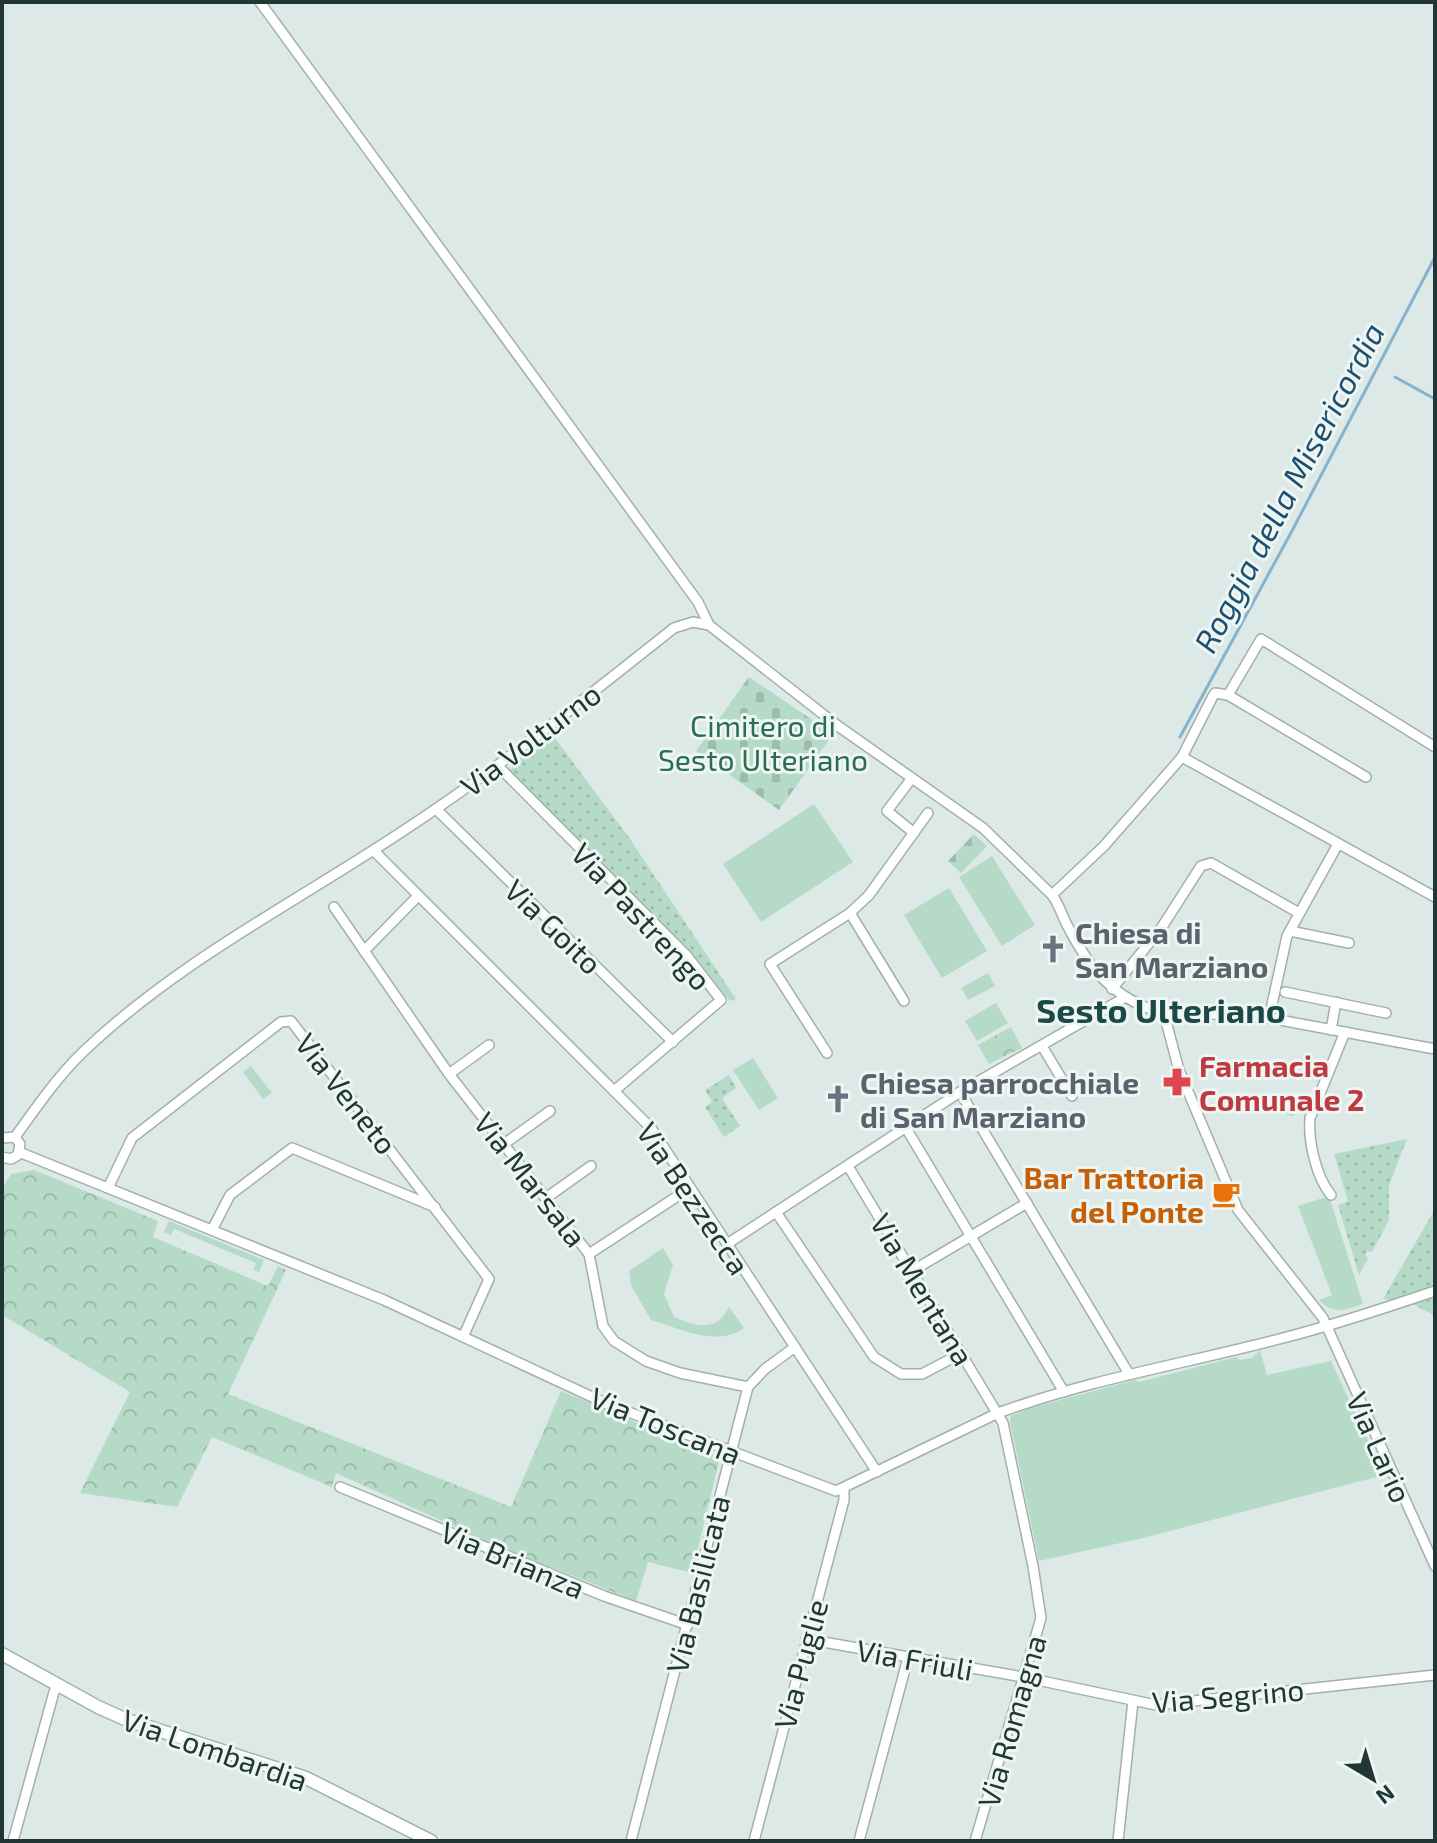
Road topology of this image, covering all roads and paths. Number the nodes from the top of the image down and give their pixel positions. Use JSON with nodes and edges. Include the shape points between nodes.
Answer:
{"nodes":[{"id":1,"x":260,"y":2,"type":"edge"},
{"id":2,"x":709,"y":625,"type":"junction"},
{"id":3,"x":1228,"y":695,"type":"junction"},
{"id":4,"x":1435,"y":747,"type":"edge"},
{"id":5,"x":1182,"y":757,"type":"junction"},
{"id":6,"x":498,"y":766,"type":"junction"},
{"id":7,"x":1366,"y":777,"type":"dead end"},
{"id":8,"x":912,"y":778,"type":"junction"},
{"id":9,"x":436,"y":809,"type":"junction"},
{"id":10,"x":928,"y":813,"type":"dead end"},
{"id":11,"x":914,"y":833,"type":"junction"},
{"id":12,"x":1338,"y":844,"type":"junction"},
{"id":13,"x":374,"y":851,"type":"junction"},
{"id":14,"x":1052,"y":895,"type":"junction"},
{"id":15,"x":418,"y":896,"type":"junction"},
{"id":16,"x":1435,"y":897,"type":"edge"},
{"id":17,"x":334,"y":907,"type":"dead end"},
{"id":18,"x":850,"y":913,"type":"junction"},
{"id":19,"x":1299,"y":913,"type":"junction"},
{"id":20,"x":1290,"y":931,"type":"junction"},
{"id":21,"x":1349,"y":943,"type":"dead end"},
{"id":22,"x":364,"y":951,"type":"junction"},
{"id":23,"x":1112,"y":989,"type":"junction"},
{"id":24,"x":1285,"y":992,"type":"dead end"},
{"id":25,"x":1124,"y":998,"type":"junction"},
{"id":26,"x":904,"y":1001,"type":"dead end"},
{"id":27,"x":1336,"y":1002,"type":"junction"},
{"id":28,"x":1386,"y":1013,"type":"dead end"},
{"id":29,"x":1164,"y":1014,"type":"junction"},
{"id":30,"x":1269,"y":1018,"type":"junction"},
{"id":31,"x":1331,"y":1030,"type":"junction"},
{"id":32,"x":1345,"y":1032,"type":"junction"},
{"id":33,"x":673,"y":1042,"type":"junction"},
{"id":34,"x":489,"y":1045,"type":"dead end"},
{"id":35,"x":1042,"y":1046,"type":"junction"},
{"id":36,"x":1435,"y":1049,"type":"edge"},
{"id":37,"x":827,"y":1053,"type":"dead end"},
{"id":38,"x":449,"y":1074,"type":"junction"},
{"id":39,"x":614,"y":1091,"type":"junction"},
{"id":40,"x":960,"y":1092,"type":"junction"},
{"id":41,"x":1072,"y":1096,"type":"dead end"},
{"id":42,"x":550,"y":1111,"type":"dead end"},
{"id":43,"x":906,"y":1128,"type":"junction"},
{"id":44,"x":15,"y":1137,"type":"junction"},
{"id":45,"x":2,"y":1138,"type":"edge"},
{"id":46,"x":504,"y":1144,"type":"junction"},
{"id":47,"x":19,"y":1152,"type":"junction"},
{"id":48,"x":3,"y":1159,"type":"edge"},
{"id":49,"x":591,"y":1166,"type":"dead end"},
{"id":50,"x":848,"y":1166,"type":"junction"},
{"id":51,"x":108,"y":1188,"type":"junction"},
{"id":52,"x":690,"y":1188,"type":"junction"},
{"id":53,"x":1331,"y":1195,"type":"dead end"},
{"id":54,"x":546,"y":1198,"type":"junction"},
{"id":55,"x":1027,"y":1203,"type":"junction"},
{"id":56,"x":436,"y":1208,"type":"junction"},
{"id":57,"x":776,"y":1212,"type":"junction"},
{"id":58,"x":212,"y":1230,"type":"junction"},
{"id":59,"x":972,"y":1235,"type":"junction"},
{"id":60,"x":727,"y":1244,"type":"junction"},
{"id":61,"x":589,"y":1254,"type":"junction"},
{"id":62,"x":912,"y":1271,"type":"junction"},
{"id":63,"x":1435,"y":1291,"type":"edge"},
{"id":64,"x":1326,"y":1327,"type":"junction"},
{"id":65,"x":463,"y":1337,"type":"junction"},
{"id":66,"x":795,"y":1347,"type":"junction"},
{"id":67,"x":962,"y":1353,"type":"junction"},
{"id":68,"x":1129,"y":1374,"type":"junction"},
{"id":69,"x":748,"y":1387,"type":"junction"},
{"id":70,"x":1064,"y":1392,"type":"junction"},
{"id":71,"x":998,"y":1413,"type":"junction"},
{"id":72,"x":730,"y":1452,"type":"junction"},
{"id":73,"x":877,"y":1472,"type":"junction"},
{"id":74,"x":340,"y":1487,"type":"dead end"},
{"id":75,"x":844,"y":1488,"type":"junction"},
{"id":76,"x":1435,"y":1566,"type":"edge"},
{"id":77,"x":688,"y":1625,"type":"junction"},
{"id":78,"x":806,"y":1639,"type":"junction"},
{"id":79,"x":2,"y":1654,"type":"edge"},
{"id":80,"x":908,"y":1658,"type":"junction"},
{"id":81,"x":1435,"y":1675,"type":"edge"},
{"id":82,"x":1023,"y":1677,"type":"junction"},
{"id":83,"x":58,"y":1685,"type":"junction"},
{"id":84,"x":1133,"y":1701,"type":"junction"},
{"id":85,"x":13,"y":1841,"type":"edge"},
{"id":86,"x":431,"y":1841,"type":"edge"},
{"id":87,"x":631,"y":1841,"type":"edge"},
{"id":88,"x":754,"y":1841,"type":"edge"},
{"id":89,"x":859,"y":1841,"type":"edge"},
{"id":90,"x":975,"y":1841,"type":"edge"},
{"id":91,"x":1118,"y":1841,"type":"edge"}],
"edges":[{"from":1,"to":2,"type":"street","via":[[698,602]]},
{"from":2,"to":6,"type":"street","name":"Via Volturno","via":[[693,622],[674,628]]},
{"from":2,"to":8,"type":"street"},
{"from":3,"to":4,"type":"street","via":[[1261,639]]},
{"from":3,"to":5,"type":"street","via":[[1215,693]]},
{"from":3,"to":7,"type":"street"},
{"from":5,"to":12,"type":"street"},
{"from":5,"to":14,"type":"street","via":[[1104,846]]},
{"from":6,"to":9,"type":"street","name":"Via Volturno"},
{"from":6,"to":33,"type":"street","name":"Via Pastrengo","via":[[687,956],[721,1000]]},
{"from":8,"to":11,"type":"street","via":[[887,811]]},
{"from":8,"to":14,"type":"street","via":[[983,828]]},
{"from":9,"to":13,"type":"street","name":"Via Volturno"},
{"from":9,"to":33,"type":"street","name":"Via Goito"},
{"from":10,"to":11,"type":"street"},
{"from":11,"to":18,"type":"street"},
{"from":12,"to":16,"type":"street"},
{"from":12,"to":19,"type":"street"},
{"from":13,"to":15,"type":"street","name":"Via Bezzecca"},
{"from":13,"to":44,"type":"street","name":"Via Volturno","via":[[134,1006],[81,1054]]},
{"from":14,"to":23,"type":"street"},
{"from":15,"to":22,"type":"street"},
{"from":15,"to":39,"type":"street","name":"Via Bezzecca"},
{"from":17,"to":22,"type":"street","name":"Via Marsala"},
{"from":18,"to":26,"type":"street"},
{"from":18,"to":37,"type":"street","via":[[770,964]]},
{"from":19,"to":20,"type":"street"},
{"from":19,"to":23,"type":"street","via":[[1205,864]]},
{"from":20,"to":21,"type":"street"},
{"from":20,"to":30,"type":"street"},
{"from":22,"to":38,"type":"street","name":"Via Marsala"},
{"from":23,"to":25,"type":"street"},
{"from":24,"to":27,"type":"street"},
{"from":25,"to":29,"type":"street"},
{"from":25,"to":35,"type":"street"},
{"from":27,"to":28,"type":"street"},
{"from":27,"to":31,"type":"street"},
{"from":29,"to":30,"type":"street"},
{"from":29,"to":64,"type":"street","name":"Via Lario","via":[[1179,1070],[1238,1210]]},
{"from":30,"to":31,"type":"street"},
{"from":31,"to":32,"type":"street"},
{"from":32,"to":36,"type":"street"},
{"from":32,"to":53,"type":"street","via":[[1309,1127]]},
{"from":33,"to":39,"type":"street","name":"Via Pastrengo"},
{"from":34,"to":38,"type":"street"},
{"from":35,"to":40,"type":"street"},
{"from":35,"to":41,"type":"street"},
{"from":38,"to":46,"type":"street","name":"Via Marsala"},
{"from":39,"to":52,"type":"street","name":"Via Bezzecca","via":[[651,1128]]},
{"from":40,"to":43,"type":"street"},
{"from":40,"to":55,"type":"street"},
{"from":42,"to":46,"type":"street"},
{"from":43,"to":50,"type":"street"},
{"from":43,"to":59,"type":"street"},
{"from":44,"to":45,"type":"street"},
{"from":44,"to":47,"type":"street"},
{"from":46,"to":54,"type":"street","name":"Via Marsala"},
{"from":47,"to":48,"type":"street"},
{"from":47,"to":51,"type":"street","name":"Via Toscana"},
{"from":49,"to":54,"type":"street"},
{"from":50,"to":57,"type":"street"},
{"from":50,"to":62,"type":"street","name":"Via Mentana"},
{"from":51,"to":56,"type":"street","name":"Via Veneto","via":[[132,1138],[286,1020]]},
{"from":51,"to":58,"type":"street","name":"Via Toscana"},
{"from":52,"to":60,"type":"street","name":"Via Bezzecca"},
{"from":52,"to":61,"type":"street"},
{"from":54,"to":61,"type":"street","name":"Via Marsala"},
{"from":55,"to":59,"type":"street"},
{"from":55,"to":68,"type":"street"},
{"from":56,"to":58,"type":"street","via":[[292,1148],[230,1195]]},
{"from":56,"to":65,"type":"street","name":"Via Veneto","via":[[489,1279]]},
{"from":57,"to":60,"type":"street"},
{"from":57,"to":67,"type":"street","via":[[874,1357],[901,1374],[922,1374]]},
{"from":58,"to":65,"type":"street","name":"Via Toscana"},
{"from":59,"to":62,"type":"street"},
{"from":59,"to":70,"type":"street"},
{"from":60,"to":66,"type":"street","name":"Via Bezzecca"},
{"from":61,"to":69,"type":"street","name":"Via Marsala","via":[[603,1326],[614,1341],[646,1361],[680,1373]]},
{"from":62,"to":67,"type":"street","name":"Via Mentana"},
{"from":63,"to":64,"type":"street"},
{"from":64,"to":68,"type":"street"},
{"from":64,"to":76,"type":"street","name":"Via Lario"},
{"from":65,"to":72,"type":"street","name":"Via Toscana","via":[[605,1403]]},
{"from":66,"to":69,"type":"street"},
{"from":66,"to":73,"type":"street","name":"Via Bezzecca"},
{"from":67,"to":71,"type":"street","name":"Via Mentana"},
{"from":68,"to":70,"type":"street"},
{"from":69,"to":72,"type":"street","name":"Via Basilicata"},
{"from":70,"to":71,"type":"street"},
{"from":71,"to":73,"type":"street"},
{"from":71,"to":82,"type":"street","name":"Via Romagna","via":[[1041,1618]]},
{"from":72,"to":75,"type":"street","name":"Via Toscana","via":[[836,1491]]},
{"from":72,"to":77,"type":"street","name":"Via Basilicata"},
{"from":73,"to":75,"type":"street"},
{"from":74,"to":77,"type":"street","name":"Via Brianza","via":[[604,1596]]},
{"from":75,"to":78,"type":"street","name":"Via Puglie"},
{"from":77,"to":87,"type":"street","name":"Via Basilicata"},
{"from":78,"to":80,"type":"street","name":"Via Friuli"},
{"from":78,"to":88,"type":"street","name":"Via Puglie"},
{"from":79,"to":83,"type":"street","name":"Via Lombardia"},
{"from":80,"to":82,"type":"street","name":"Via Friuli"},
{"from":80,"to":89,"type":"street"},
{"from":81,"to":84,"type":"street","name":"Via Segrino","via":[[1156,1705]]},
{"from":82,"to":84,"type":"street","name":"Via Segrino"},
{"from":82,"to":90,"type":"street","name":"Via Romagna"},
{"from":83,"to":85,"type":"street"},
{"from":83,"to":86,"type":"street","name":"Via Lombardia","via":[[127,1720],[306,1778]]},
{"from":84,"to":91,"type":"street"}]}
